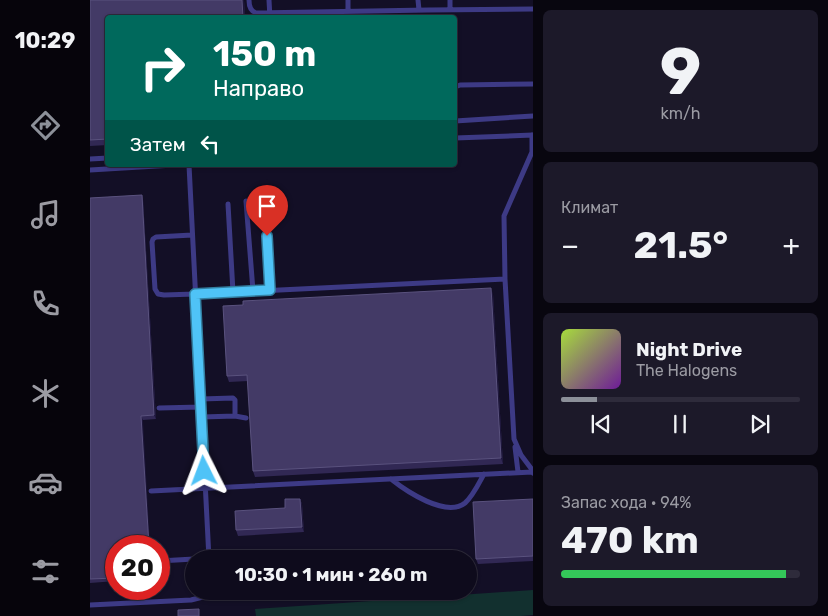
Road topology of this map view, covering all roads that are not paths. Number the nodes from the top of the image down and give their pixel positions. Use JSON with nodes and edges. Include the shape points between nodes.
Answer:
{"nodes":[{"id":1,"x":249,"y":0,"type":"edge"},
{"id":2,"x":269,"y":0,"type":"edge"},
{"id":3,"x":348,"y":0,"type":"edge"},
{"id":4,"x":418,"y":0,"type":"edge"},
{"id":5,"x":450,"y":0,"type":"edge"},
{"id":6,"x":419,"y":10,"type":"junction"},
{"id":7,"x":450,"y":10,"type":"junction"},
{"id":8,"x":533,"y":10,"type":"edge"},
{"id":9,"x":348,"y":11,"type":"junction"},
{"id":10,"x":270,"y":15,"type":"edge"},
{"id":11,"x":533,"y":84,"type":"edge"},
{"id":12,"x":457,"y":86,"type":"edge"},
{"id":13,"x":533,"y":116,"type":"edge"},
{"id":14,"x":457,"y":121,"type":"edge"},
{"id":15,"x":533,"y":135,"type":"edge"},
{"id":16,"x":457,"y":138,"type":"edge"},
{"id":17,"x":105,"y":158,"type":"edge"},
{"id":18,"x":90,"y":159,"type":"edge"},
{"id":19,"x":140,"y":167,"type":"edge"},
{"id":20,"x":188,"y":167,"type":"edge"},
{"id":21,"x":90,"y":170,"type":"edge"},
{"id":22,"x":264,"y":200,"type":"dead end"},
{"id":23,"x":246,"y":201,"type":"dead end"},
{"id":24,"x":228,"y":204,"type":"dead end"},
{"id":25,"x":192,"y":235,"type":"junction"},
{"id":26,"x":505,"y":280,"type":"junction"},
{"id":27,"x":270,"y":290,"type":"junction"},
{"id":28,"x":253,"y":291,"type":"junction"},
{"id":29,"x":234,"y":292,"type":"junction"},
{"id":30,"x":195,"y":294,"type":"junction"},
{"id":31,"x":201,"y":399,"type":"junction"},
{"id":32,"x":201,"y":407,"type":"junction"},
{"id":33,"x":159,"y":408,"type":"dead end"},
{"id":34,"x":235,"y":416,"type":"junction"},
{"id":35,"x":202,"y":417,"type":"junction"},
{"id":36,"x":246,"y":418,"type":"dead end"},
{"id":37,"x":514,"y":439,"type":"junction"},
{"id":38,"x":518,"y":472,"type":"junction"},
{"id":39,"x":533,"y":472,"type":"edge"},
{"id":40,"x":484,"y":474,"type":"junction"},
{"id":41,"x":391,"y":479,"type":"junction"},
{"id":42,"x":206,"y":489,"type":"junction"},
{"id":43,"x":150,"y":491,"type":"dead end"},
{"id":44,"x":209,"y":550,"type":"edge"},
{"id":45,"x":170,"y":560,"type":"edge"},
{"id":46,"x":185,"y":560,"type":"edge"},
{"id":47,"x":191,"y":600,"type":"edge"},
{"id":48,"x":90,"y":605,"type":"edge"}],
"edges":[{"from":1,"to":10,"type":"lane","via":[[254,12]]},
{"from":2,"to":10,"type":"lane"},
{"from":3,"to":9,"type":"lane"},
{"from":4,"to":6,"type":"lane"},
{"from":5,"to":7,"type":"lane"},
{"from":6,"to":7,"type":"lane"},
{"from":6,"to":9,"type":"lane"},
{"from":7,"to":8,"type":"lane"},
{"from":9,"to":10,"type":"lane"},
{"from":11,"to":12,"type":"lane"},
{"from":13,"to":14,"type":"lane"},
{"from":15,"to":16,"type":"lane"},
{"from":15,"to":26,"type":"lane","via":[[532,152],[504,216]]},
{"from":17,"to":18,"type":"lane"},
{"from":19,"to":21,"type":"lane"},
{"from":20,"to":25,"type":"lane"},
{"from":22,"to":27,"type":"lane"},
{"from":23,"to":28,"type":"lane"},
{"from":24,"to":29,"type":"lane"},
{"from":25,"to":30,"type":"lane"},
{"from":25,"to":30,"type":"lane","via":[[156,237],[152,242],[156,292],[164,295]]},
{"from":26,"to":27,"type":"lane"},
{"from":26,"to":37,"type":"lane"},
{"from":27,"to":28,"type":"lane"},
{"from":28,"to":29,"type":"lane"},
{"from":29,"to":30,"type":"lane"},
{"from":30,"to":31,"type":"lane"},
{"from":31,"to":32,"type":"lane"},
{"from":31,"to":34,"type":"lane","via":[[233,398]]},
{"from":32,"to":33,"type":"lane"},
{"from":32,"to":35,"type":"lane"},
{"from":34,"to":35,"type":"lane"},
{"from":34,"to":36,"type":"lane"},
{"from":35,"to":42,"type":"lane"},
{"from":37,"to":38,"type":"lane"},
{"from":37,"to":39,"type":"lane"},
{"from":38,"to":39,"type":"lane"},
{"from":38,"to":40,"type":"lane"},
{"from":40,"to":41,"type":"lane"},
{"from":40,"to":41,"type":"lane","via":[[464,504],[448,508],[417,496]]},
{"from":41,"to":42,"type":"lane"},
{"from":42,"to":43,"type":"lane"},
{"from":42,"to":44,"type":"lane"},
{"from":45,"to":46,"type":"lane"},
{"from":47,"to":48,"type":"lane"}]}
